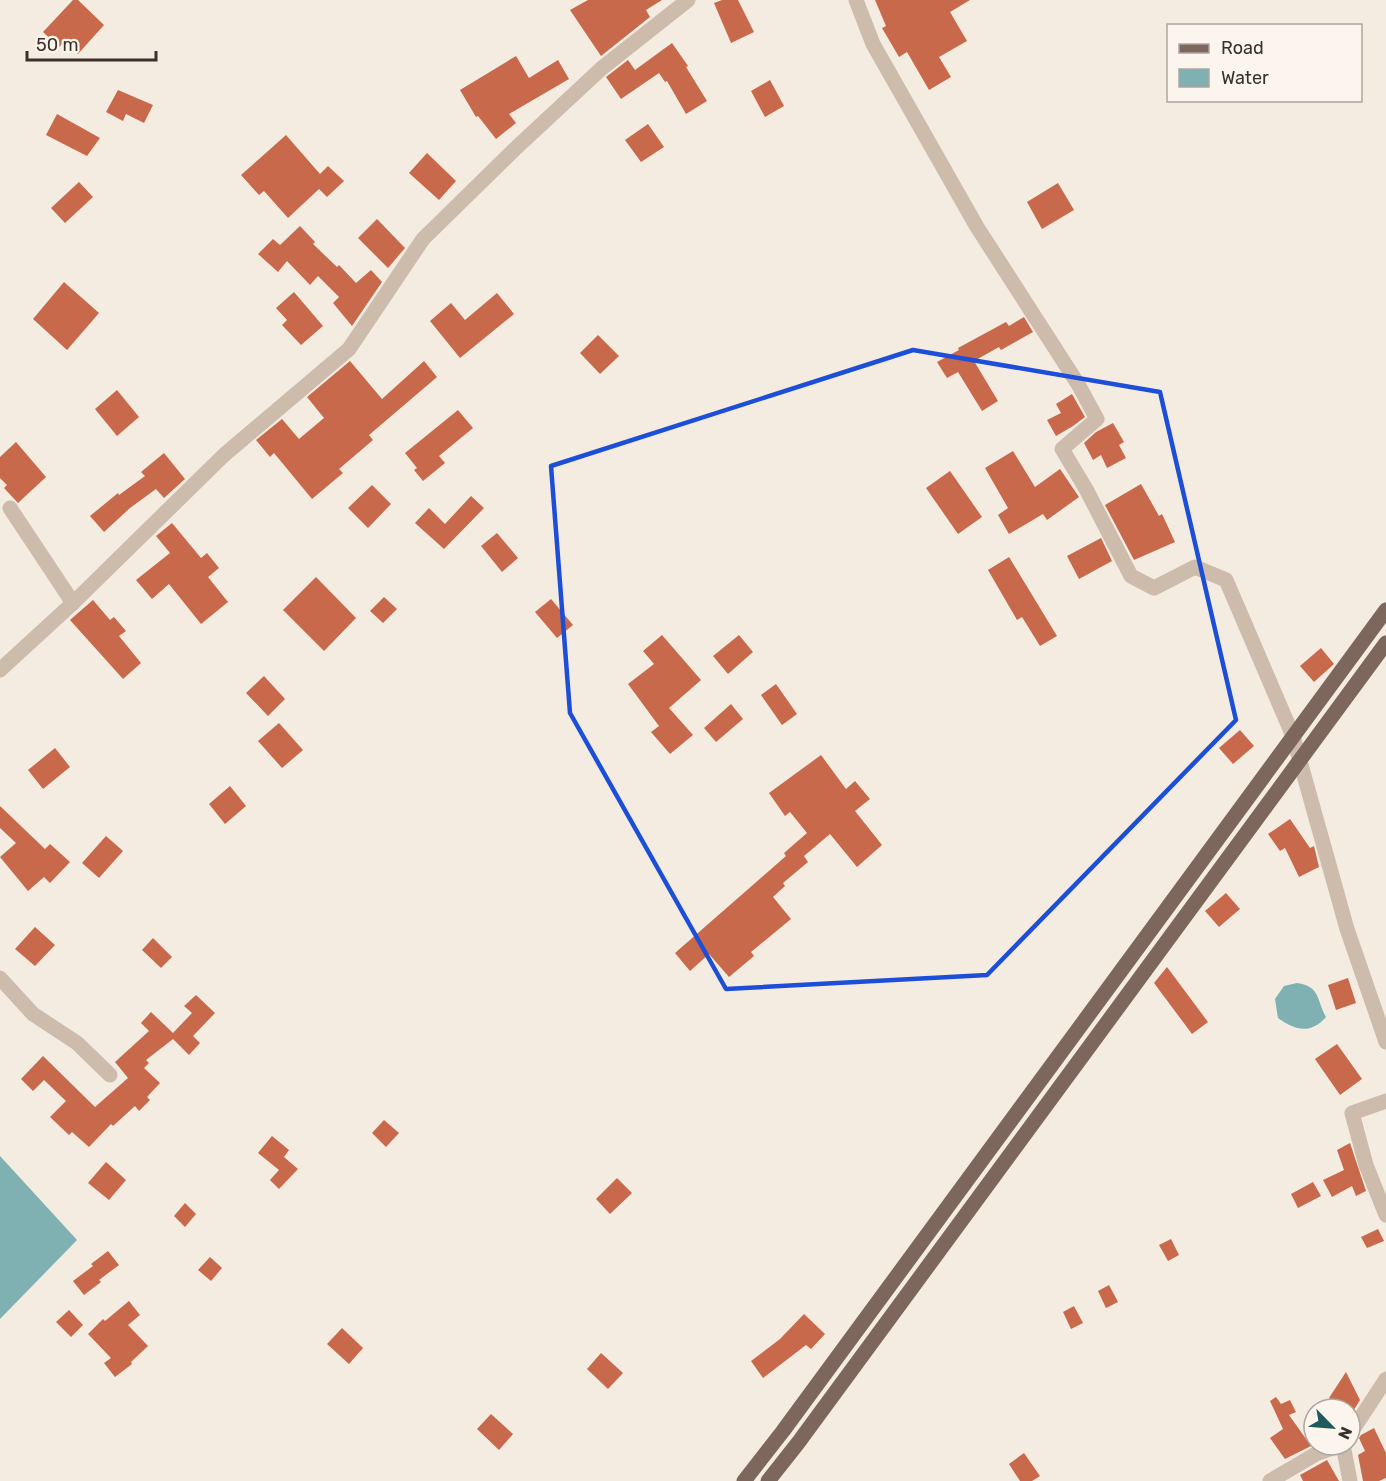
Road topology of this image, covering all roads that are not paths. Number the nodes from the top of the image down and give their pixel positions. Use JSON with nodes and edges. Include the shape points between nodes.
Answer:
{"nodes":[{"id":1,"x":688,"y":0,"type":"edge"},
{"id":2,"x":856,"y":0,"type":"edge"},
{"id":3,"x":10,"y":508,"type":"dead end"},
{"id":4,"x":74,"y":603,"type":"junction"},
{"id":5,"x":1386,"y":610,"type":"edge"},
{"id":6,"x":1386,"y":644,"type":"edge"},
{"id":7,"x":0,"y":670,"type":"edge"},
{"id":8,"x":1293,"y":736,"type":"junction"},
{"id":9,"x":1299,"y":759,"type":"junction"},
{"id":10,"x":0,"y":978,"type":"edge"},
{"id":11,"x":1386,"y":1042,"type":"edge"},
{"id":12,"x":110,"y":1075,"type":"dead end"},
{"id":13,"x":1386,"y":1101,"type":"edge"},
{"id":14,"x":1386,"y":1215,"type":"edge"},
{"id":15,"x":1386,"y":1379,"type":"edge"},
{"id":16,"x":1362,"y":1416,"type":"edge"},
{"id":17,"x":1311,"y":1457,"type":"edge"},
{"id":18,"x":1345,"y":1457,"type":"edge"},
{"id":19,"x":744,"y":1481,"type":"edge"},
{"id":20,"x":768,"y":1481,"type":"edge"},
{"id":21,"x":1270,"y":1481,"type":"edge"},
{"id":22,"x":1350,"y":1481,"type":"edge"}],
"edges":[{"from":1,"to":4,"type":"street","via":[[602,68],[423,239],[349,349],[224,455]]},
{"from":2,"to":8,"type":"street","via":[[873,44],[972,217],[1097,419],[1062,448],[1131,576],[1154,588],[1195,567],[1226,580]]},
{"from":3,"to":4,"type":"street"},
{"from":4,"to":7,"type":"street"},
{"from":5,"to":8,"type":"main road"},
{"from":6,"to":9,"type":"main road"},
{"from":8,"to":9,"type":"street"},
{"from":8,"to":19,"type":"main road"},
{"from":9,"to":11,"type":"street","via":[[1347,929]]},
{"from":9,"to":20,"type":"main road"},
{"from":10,"to":12,"type":"street","via":[[33,1014],[77,1043]]},
{"from":13,"to":14,"type":"street","via":[[1352,1113],[1366,1165]]},
{"from":15,"to":16,"type":"street"},
{"from":17,"to":21,"type":"street"},
{"from":18,"to":22,"type":"street"}]}
